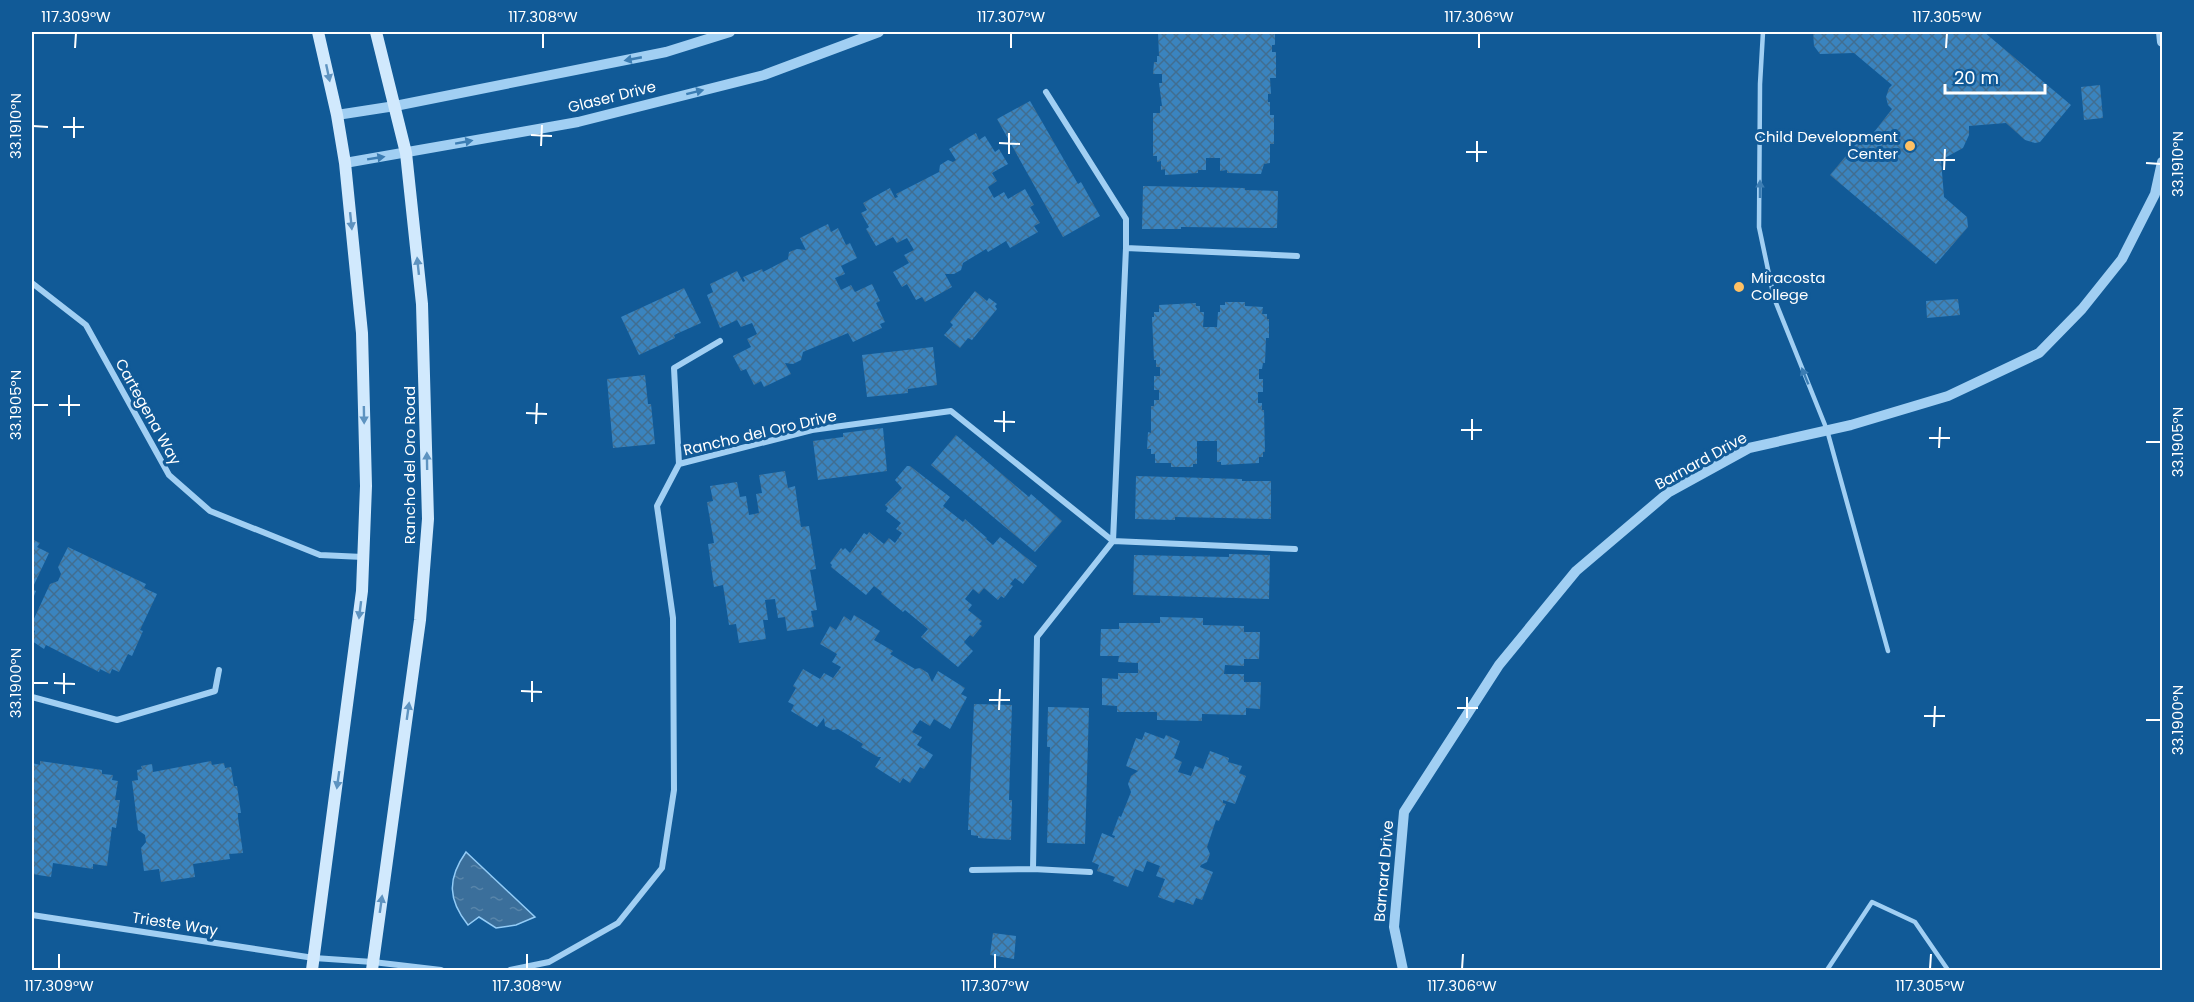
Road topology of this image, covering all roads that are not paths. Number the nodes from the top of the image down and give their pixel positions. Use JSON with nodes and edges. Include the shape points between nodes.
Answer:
{"nodes":[{"id":1,"x":318,"y":32,"type":"edge"},
{"id":2,"x":376,"y":32,"type":"edge"},
{"id":3,"x":730,"y":32,"type":"edge"},
{"id":4,"x":879,"y":32,"type":"edge"},
{"id":5,"x":1763,"y":32,"type":"edge"},
{"id":6,"x":2161,"y":32,"type":"edge"},
{"id":7,"x":2163,"y":42,"type":"edge"},
{"id":8,"x":1046,"y":92,"type":"dead end"},
{"id":9,"x":395,"y":106,"type":"junction"},
{"id":10,"x":337,"y":115,"type":"junction"},
{"id":11,"x":406,"y":153,"type":"junction"},
{"id":12,"x":2163,"y":162,"type":"edge"},
{"id":13,"x":345,"y":163,"type":"junction"},
{"id":14,"x":1126,"y":249,"type":"junction"},
{"id":15,"x":1297,"y":256,"type":"dead end"},
{"id":16,"x":32,"y":283,"type":"edge"},
{"id":17,"x":720,"y":341,"type":"dead end"},
{"id":18,"x":1827,"y":430,"type":"junction"},
{"id":19,"x":679,"y":464,"type":"junction"},
{"id":20,"x":1113,"y":541,"type":"junction"},
{"id":21,"x":1295,"y":549,"type":"dead end"},
{"id":22,"x":363,"y":557,"type":"junction"},
{"id":23,"x":1888,"y":651,"type":"dead end"},
{"id":24,"x":219,"y":670,"type":"dead end"},
{"id":25,"x":32,"y":697,"type":"edge"},
{"id":26,"x":1032,"y":869,"type":"junction"},
{"id":27,"x":972,"y":870,"type":"dead end"},
{"id":28,"x":1089,"y":872,"type":"dead end"},
{"id":29,"x":32,"y":915,"type":"edge"},
{"id":30,"x":313,"y":964,"type":"edge"},
{"id":31,"x":372,"y":966,"type":"edge"},
{"id":32,"x":441,"y":970,"type":"edge"},
{"id":33,"x":510,"y":970,"type":"edge"},
{"id":34,"x":1403,"y":970,"type":"edge"},
{"id":35,"x":1827,"y":970,"type":"edge"},
{"id":36,"x":1948,"y":970,"type":"edge"}],
"edges":[{"from":1,"to":10,"type":"main road","one_way":true},
{"from":2,"to":9,"type":"main road","name":"Rancho del Oro Road"},
{"from":3,"to":9,"type":"street","name":"Glaser Drive","one_way":true,"via":[[666,52]]},
{"from":11,"to":4,"type":"street","name":"Glaser Drive","one_way":true,"via":[[578,122],[753,78]]},
{"from":18,"to":5,"type":"lane","one_way":true,"via":[[1774,298],[1759,227]]},
{"from":6,"to":7,"type":"street"},
{"from":8,"to":14,"type":"street","via":[[1126,219]]},
{"from":9,"to":10,"type":"street","name":"Glaser Drive"},
{"from":9,"to":11,"type":"main road","name":"Rancho del Oro Road"},
{"from":10,"to":13,"type":"main road"},
{"from":13,"to":11,"type":"street","name":"Glaser Drive","one_way":true},
{"from":31,"to":11,"type":"main road","name":"Rancho del Oro Road","one_way":true,"via":[[420,620],[428,519],[422,304]]},
{"from":12,"to":18,"type":"street","name":"Barnard Drive","via":[[2155,194],[2122,259],[2082,309],[2039,353],[1948,396]]},
{"from":13,"to":22,"type":"main road","one_way":true,"via":[[362,333],[366,486]]},
{"from":14,"to":15,"type":"street"},
{"from":14,"to":20,"type":"street"},
{"from":16,"to":22,"type":"street","name":"Cartegena Way","via":[[86,325],[169,476],[210,511],[320,555]]},
{"from":17,"to":19,"type":"street","via":[[674,368]]},
{"from":18,"to":23,"type":"lane"},
{"from":18,"to":34,"type":"street","name":"Barnard Drive","via":[[1749,448],[1669,492],[1576,571],[1499,665],[1404,812],[1394,927]]},
{"from":19,"to":20,"type":"street","name":"Rancho del Oro Drive","via":[[812,430],[951,411]]},
{"from":19,"to":33,"type":"street","name":"Rancho del Oro Drive","via":[[657,506],[673,630],[674,790],[662,868],[618,923],[549,962]]},
{"from":20,"to":21,"type":"street"},
{"from":20,"to":26,"type":"street","via":[[1036,638]]},
{"from":22,"to":30,"type":"main road","one_way":true,"via":[[346,722]]},
{"from":24,"to":25,"type":"street","via":[[215,691],[117,720]]},
{"from":26,"to":27,"type":"street"},
{"from":26,"to":28,"type":"street"},
{"from":29,"to":30,"type":"street","name":"Trieste Way"},
{"from":30,"to":31,"type":"street"},
{"from":31,"to":32,"type":"street"},
{"from":35,"to":36,"type":"lane","via":[[1872,902],[1915,922]]}]}
